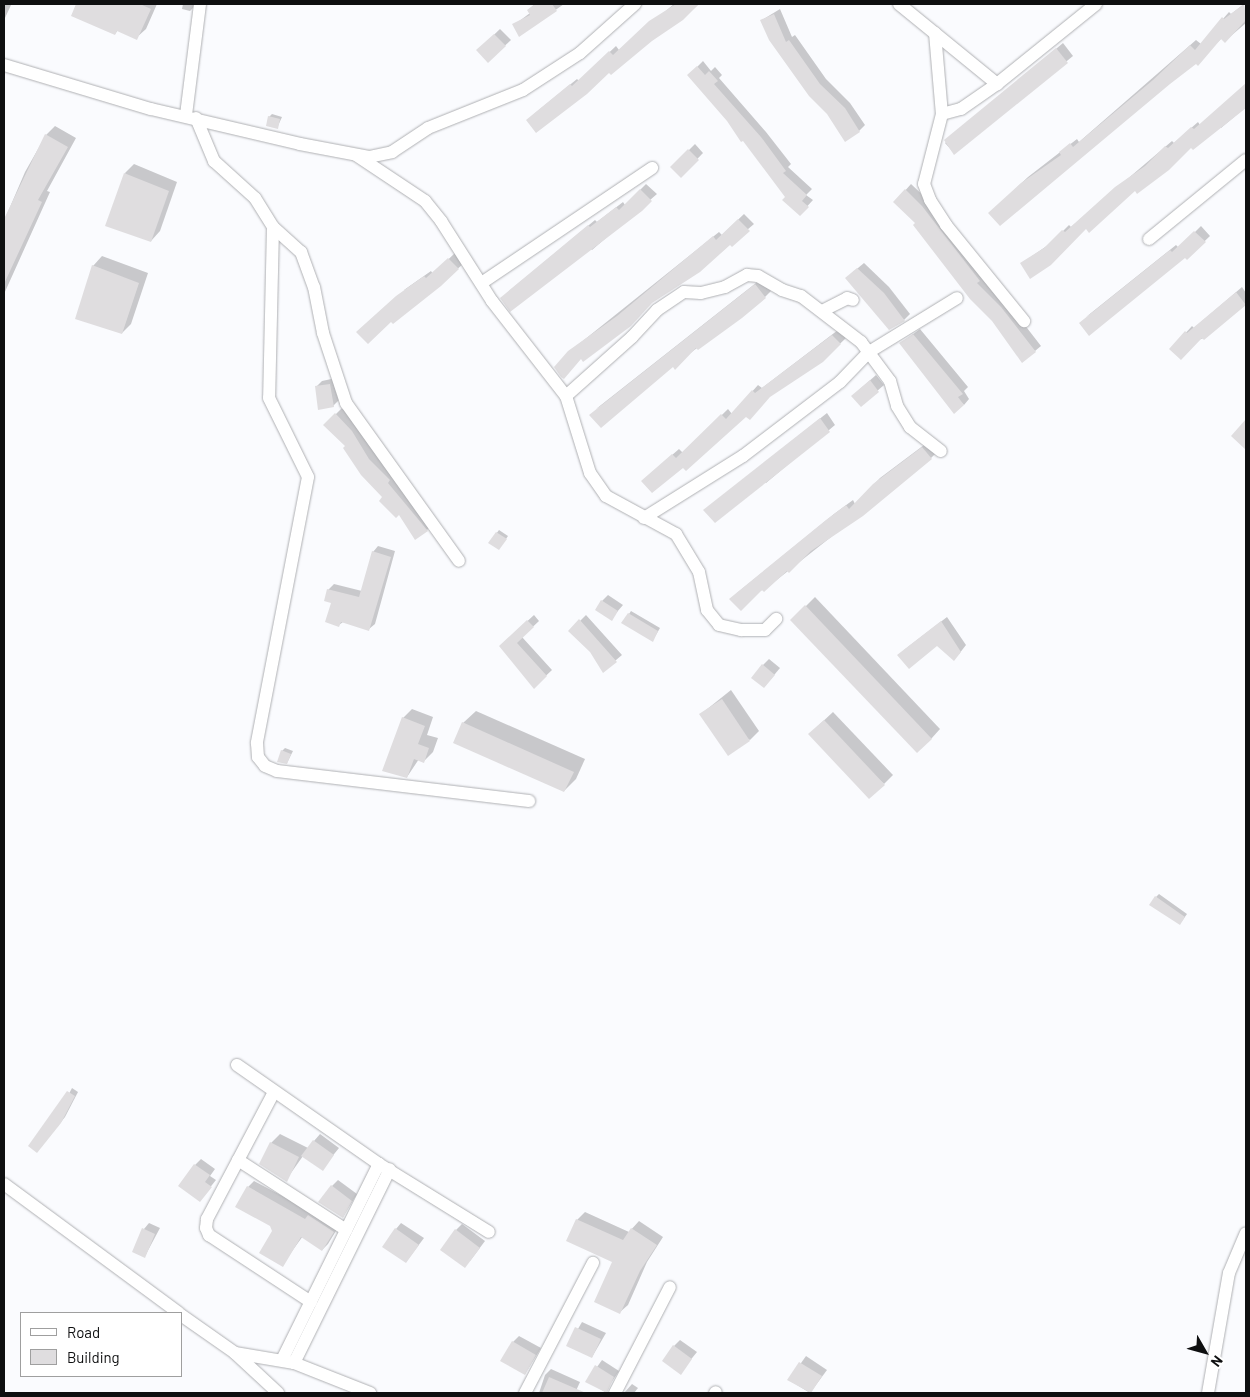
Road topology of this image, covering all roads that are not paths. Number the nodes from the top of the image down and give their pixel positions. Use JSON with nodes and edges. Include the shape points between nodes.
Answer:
{"nodes":[{"id":1,"x":200,"y":4,"type":"edge"},
{"id":2,"x":635,"y":4,"type":"edge"},
{"id":3,"x":899,"y":4,"type":"edge"},
{"id":4,"x":1096,"y":4,"type":"edge"},
{"id":5,"x":935,"y":33,"type":"junction"},
{"id":6,"x":4,"y":65,"type":"edge"},
{"id":7,"x":997,"y":84,"type":"junction"},
{"id":8,"x":942,"y":114,"type":"junction"},
{"id":9,"x":191,"y":117,"type":"junction"},
{"id":10,"x":352,"y":152,"type":"junction"},
{"id":11,"x":1246,"y":160,"type":"edge"},
{"id":12,"x":652,"y":168,"type":"dead end"},
{"id":13,"x":273,"y":227,"type":"junction"},
{"id":14,"x":1149,"y":239,"type":"dead end"},
{"id":15,"x":483,"y":282,"type":"junction"},
{"id":16,"x":957,"y":298,"type":"dead end"},
{"id":17,"x":853,"y":300,"type":"dead end"},
{"id":18,"x":822,"y":311,"type":"junction"},
{"id":19,"x":1024,"y":322,"type":"dead end"},
{"id":20,"x":869,"y":352,"type":"junction"},
{"id":21,"x":566,"y":396,"type":"junction"},
{"id":22,"x":940,"y":451,"type":"dead end"},
{"id":23,"x":644,"y":518,"type":"junction"},
{"id":24,"x":459,"y":562,"type":"dead end"},
{"id":25,"x":776,"y":620,"type":"dead end"},
{"id":26,"x":529,"y":801,"type":"dead end"},
{"id":27,"x":237,"y":1066,"type":"dead end"},
{"id":28,"x":274,"y":1092,"type":"junction"},
{"id":29,"x":238,"y":1160,"type":"junction"},
{"id":30,"x":385,"y":1166,"type":"junction"},
{"id":31,"x":4,"y":1184,"type":"edge"},
{"id":32,"x":346,"y":1230,"type":"junction"},
{"id":33,"x":489,"y":1232,"type":"dead end"},
{"id":34,"x":1246,"y":1233,"type":"edge"},
{"id":35,"x":593,"y":1263,"type":"dead end"},
{"id":36,"x":670,"y":1287,"type":"dead end"},
{"id":37,"x":311,"y":1302,"type":"junction"},
{"id":38,"x":177,"y":1312,"type":"edge"},
{"id":39,"x":182,"y":1315,"type":"edge"},
{"id":40,"x":235,"y":1353,"type":"junction"},
{"id":41,"x":288,"y":1361,"type":"junction"},
{"id":42,"x":278,"y":1393,"type":"edge"},
{"id":43,"x":370,"y":1393,"type":"edge"},
{"id":44,"x":525,"y":1393,"type":"edge"},
{"id":45,"x":615,"y":1393,"type":"edge"},
{"id":46,"x":1208,"y":1393,"type":"edge"}],
"edges":[{"from":1,"to":9,"type":"street"},
{"from":2,"to":10,"type":"street","via":[[580,53],[523,90],[428,128],[392,152],[369,157]]},
{"from":3,"to":5,"type":"street"},
{"from":4,"to":7,"type":"street"},
{"from":5,"to":7,"type":"street"},
{"from":5,"to":8,"type":"street"},
{"from":6,"to":9,"type":"street","via":[[127,102]]},
{"from":7,"to":8,"type":"street","via":[[961,109]]},
{"from":8,"to":19,"type":"street","via":[[924,184],[930,200]]},
{"from":9,"to":10,"type":"street","via":[[300,144]]},
{"from":9,"to":13,"type":"street","via":[[214,161],[256,198]]},
{"from":10,"to":15,"type":"street","via":[[425,201]]},
{"from":11,"to":14,"type":"street"},
{"from":12,"to":15,"type":"street"},
{"from":13,"to":24,"type":"street","via":[[300,252],[314,286],[323,333],[346,403]]},
{"from":13,"to":26,"type":"street","via":[[269,398],[308,478],[257,743],[258,757],[265,766],[277,771]]},
{"from":15,"to":21,"type":"street","via":[[492,301]]},
{"from":16,"to":20,"type":"street"},
{"from":17,"to":18,"type":"street","via":[[847,298]]},
{"from":18,"to":20,"type":"street"},
{"from":18,"to":21,"type":"street","via":[[801,296],[782,290],[758,276],[747,275],[725,287],[701,293],[684,292],[657,310]]},
{"from":20,"to":22,"type":"street","via":[[890,381],[897,406],[910,427]]},
{"from":20,"to":23,"type":"street","via":[[840,382],[743,456]]},
{"from":21,"to":23,"type":"street","via":[[590,473],[606,496]]},
{"from":23,"to":25,"type":"street","via":[[676,534],[699,572],[707,610],[719,625],[741,630],[765,630]]},
{"from":27,"to":28,"type":"street"},
{"from":28,"to":29,"type":"street"},
{"from":28,"to":30,"type":"street"},
{"from":29,"to":32,"type":"street"},
{"from":29,"to":37,"type":"street","via":[[207,1219],[209,1235]]},
{"from":30,"to":32,"type":"street"},
{"from":30,"to":33,"type":"street"},
{"from":30,"to":41,"type":"street"},
{"from":31,"to":38,"type":"street"},
{"from":32,"to":37,"type":"street"},
{"from":34,"to":46,"type":"street","via":[[1229,1273]]},
{"from":35,"to":44,"type":"street"},
{"from":36,"to":45,"type":"street"},
{"from":37,"to":41,"type":"street"},
{"from":39,"to":40,"type":"street"},
{"from":40,"to":41,"type":"street"},
{"from":40,"to":42,"type":"street"},
{"from":41,"to":43,"type":"street"}]}
